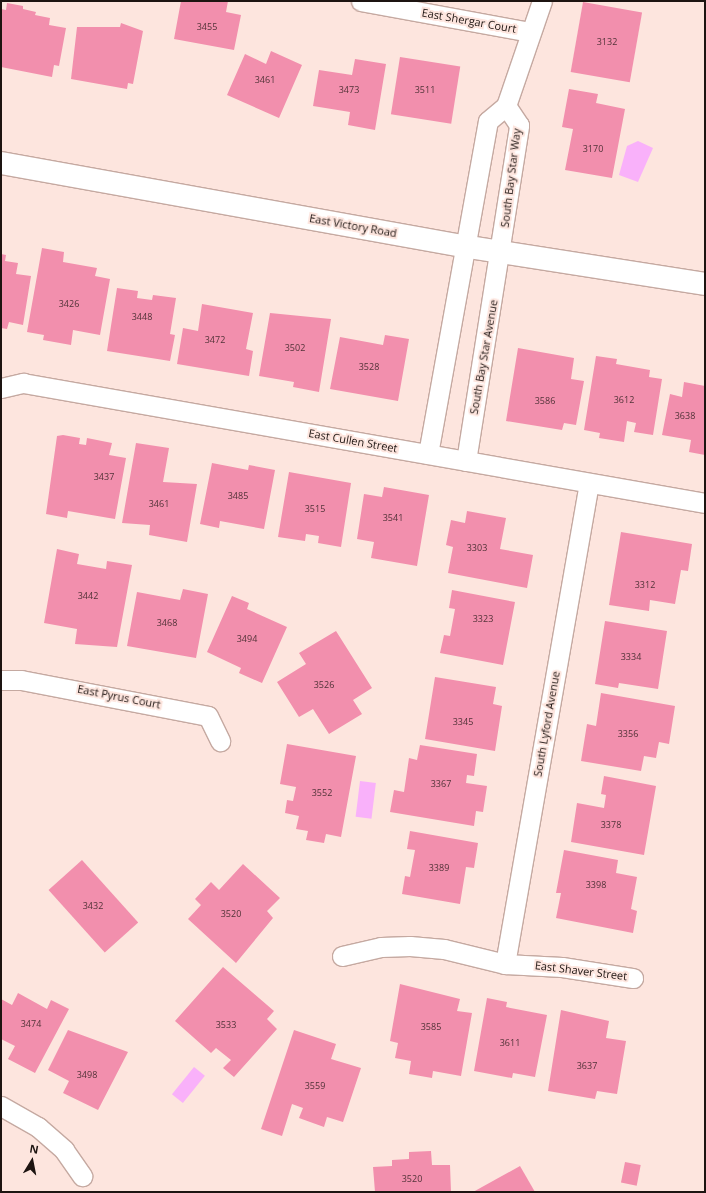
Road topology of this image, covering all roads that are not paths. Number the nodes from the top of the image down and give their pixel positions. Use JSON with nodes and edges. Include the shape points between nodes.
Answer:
{"nodes":[{"id":1,"x":361,"y":1,"type":"edge"},
{"id":2,"x":542,"y":1,"type":"edge"},
{"id":3,"x":530,"y":32,"type":"junction"},
{"id":4,"x":506,"y":106,"type":"junction"},
{"id":5,"x":1,"y":163,"type":"edge"},
{"id":6,"x":463,"y":246,"type":"junction"},
{"id":7,"x":502,"y":253,"type":"junction"},
{"id":8,"x":705,"y":284,"type":"edge"},
{"id":9,"x":1,"y":388,"type":"edge"},
{"id":10,"x":428,"y":454,"type":"junction"},
{"id":11,"x":466,"y":461,"type":"junction"},
{"id":12,"x":589,"y":483,"type":"junction"},
{"id":13,"x":705,"y":503,"type":"edge"},
{"id":14,"x":1,"y":680,"type":"edge"},
{"id":15,"x":220,"y":741,"type":"dead end"},
{"id":16,"x":342,"y":956,"type":"dead end"},
{"id":17,"x":505,"y":964,"type":"junction"},
{"id":18,"x":633,"y":978,"type":"dead end"},
{"id":19,"x":1,"y":1106,"type":"edge"},
{"id":20,"x":82,"y":1176,"type":"dead end"}],
"edges":[{"from":1,"to":3,"type":"street","name":"East Shergar Court"},
{"from":2,"to":3,"type":"street"},
{"from":3,"to":4,"type":"street"},
{"from":4,"to":6,"type":"street","via":[[488,122]]},
{"from":4,"to":7,"type":"street","name":"South Bay Star Way","via":[[520,126]]},
{"from":5,"to":6,"type":"main road","name":"East Victory Road"},
{"from":6,"to":7,"type":"main road","name":"East Victory Road"},
{"from":6,"to":10,"type":"street"},
{"from":7,"to":8,"type":"main road","name":"East Victory Road"},
{"from":7,"to":11,"type":"street","name":"South Bay Star Avenue"},
{"from":9,"to":10,"type":"street","name":"East Cullen Street","via":[[23,383]]},
{"from":10,"to":11,"type":"street","name":"East Cullen Street"},
{"from":11,"to":12,"type":"street","name":"East Cullen Street"},
{"from":12,"to":13,"type":"street","name":"East Cullen Street"},
{"from":12,"to":17,"type":"street","name":"South Lyford Avenue"},
{"from":14,"to":15,"type":"street","name":"East Pyrus Court","via":[[21,680],[208,716]]},
{"from":16,"to":17,"type":"street","name":"East Shaver Street","via":[[381,947],[410,946],[444,949]]},
{"from":17,"to":18,"type":"street","name":"East Shaver Street","via":[[562,967]]},
{"from":19,"to":20,"type":"street","via":[[38,1127],[64,1150]]}]}
